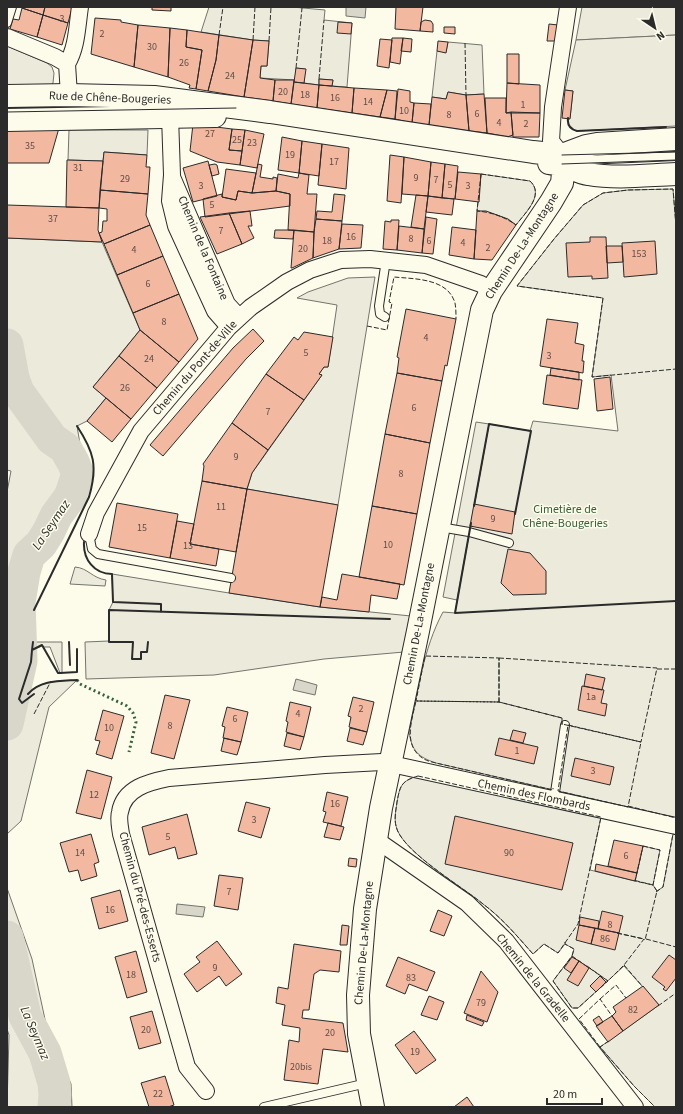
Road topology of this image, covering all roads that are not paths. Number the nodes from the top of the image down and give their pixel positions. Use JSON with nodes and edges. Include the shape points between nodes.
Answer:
{"nodes":[{"id":1,"x":12,"y":7,"type":"edge"},
{"id":2,"x":80,"y":7,"type":"edge"},
{"id":3,"x":568,"y":7,"type":"edge"},
{"id":4,"x":7,"y":23,"type":"edge"},
{"id":5,"x":7,"y":37,"type":"edge"},
{"id":6,"x":68,"y":64,"type":"junction"},
{"id":7,"x":69,"y":95,"type":"junction"},
{"id":8,"x":7,"y":96,"type":"edge"},
{"id":9,"x":236,"y":108,"type":"junction"},
{"id":10,"x":175,"y":116,"type":"junction"},
{"id":11,"x":7,"y":120,"type":"edge"},
{"id":12,"x":676,"y":139,"type":"edge"},
{"id":13,"x":676,"y":156,"type":"edge"},
{"id":14,"x":566,"y":160,"type":"junction"},
{"id":15,"x":676,"y":174,"type":"edge"},
{"id":16,"x":386,"y":260,"type":"junction"},
{"id":17,"x":491,"y":291,"type":"junction"},
{"id":18,"x":385,"y":317,"type":"dead end"},
{"id":19,"x":234,"y":322,"type":"junction"},
{"id":20,"x":439,"y":526,"type":"junction"},
{"id":21,"x":89,"y":534,"type":"joint"},
{"id":22,"x":509,"y":543,"type":"dead end"},
{"id":23,"x":231,"y":578,"type":"dead end"},
{"id":24,"x":565,"y":725,"type":"dead end"},
{"id":25,"x":391,"y":763,"type":"junction"},
{"id":26,"x":554,"y":799,"type":"junction"},
{"id":27,"x":676,"y":826,"type":"edge"},
{"id":28,"x":376,"y":839,"type":"junction"},
{"id":29,"x":368,"y":1083,"type":"junction"},
{"id":30,"x":206,"y":1092,"type":"dead end"},
{"id":31,"x":264,"y":1107,"type":"edge"},
{"id":32,"x":373,"y":1107,"type":"edge"},
{"id":33,"x":635,"y":1107,"type":"edge"}],
"edges":[{"from":1,"to":4,"type":"lane"},
{"from":2,"to":6,"type":"street","via":[[75,43]]},
{"from":3,"to":14,"type":"street","via":[[554,99],[551,141]]},
{"from":5,"to":6,"type":"street"},
{"from":6,"to":7,"type":"street"},
{"from":7,"to":8,"type":"main road","name":"Rue de Chêne-Bougeries"},
{"from":7,"to":9,"type":"main road","name":"Rue de Chêne-Bougeries","via":[[154,97]]},
{"from":9,"to":10,"type":"lane"},
{"from":9,"to":14,"type":"main road","name":"Rue de Chêne-Bougeries","via":[[533,152]]},
{"from":10,"to":11,"type":"main road"},
{"from":10,"to":14,"type":"main road","via":[[226,116],[532,161]]},
{"from":10,"to":19,"type":"street","name":"Chemin de la Fontaine","via":[[170,201],[176,226],[215,311]]},
{"from":12,"to":14,"type":"main road","via":[[586,146]]},
{"from":13,"to":14,"type":"lane"},
{"from":14,"to":15,"type":"main road","via":[[573,170],[600,176]]},
{"from":14,"to":17,"type":"main road","name":"Chemin De-La-Montagne","via":[[562,183],[558,190]]},
{"from":16,"to":17,"type":"street","name":"Chemin du Pont-de-Ville","via":[[426,264],[481,284]]},
{"from":16,"to":18,"type":"lane","via":[[379,306],[380,314]]},
{"from":16,"to":19,"type":"street","name":"Chemin du Pont-de-Ville","via":[[341,260],[310,270],[276,289]]},
{"from":17,"to":20,"type":"main road","name":"Chemin De-La-Montagne","via":[[482,310]]},
{"from":19,"to":21,"type":"street","name":"Chemin du Pont-de-Ville","via":[[142,431],[96,513]]},
{"from":20,"to":22,"type":"lane"},
{"from":20,"to":25,"type":"main road","name":"Chemin De-La-Montagne"},
{"from":21,"to":23,"type":"lane","via":[[92,549],[98,554]]},
{"from":24,"to":26,"type":"lane"},
{"from":25,"to":26,"type":"street","name":"Chemin des Flombards"},
{"from":25,"to":28,"type":"main road","name":"Chemin De-La-Montagne"},
{"from":25,"to":30,"type":"street","name":"Chemin du Pré-des-Esserts","via":[[333,764],[169,778],[147,783],[123,800],[119,813],[121,834],[187,1067]]},
{"from":26,"to":27,"type":"street","name":"Chemin des Flombards"},
{"from":28,"to":29,"type":"main road","name":"Chemin De-La-Montagne","via":[[365,909],[358,995],[359,1034]]},
{"from":28,"to":33,"type":"street","name":"Chemin de la Gradelle","via":[[467,903],[506,941]]},
{"from":29,"to":31,"type":"lane"},
{"from":29,"to":32,"type":"main road","name":"Chemin De-La-Montagne"}]}
